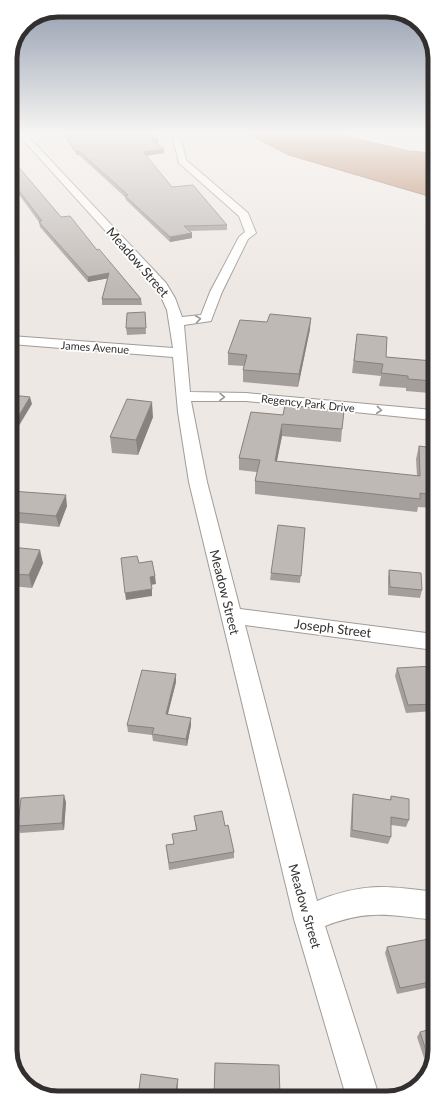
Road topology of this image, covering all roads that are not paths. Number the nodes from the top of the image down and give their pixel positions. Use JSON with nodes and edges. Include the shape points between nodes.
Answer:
{"nodes":[{"id":1,"x":69,"y":185,"type":"edge"},
{"id":2,"x":209,"y":185,"type":"edge"},
{"id":3,"x":210,"y":305,"type":"junction"},
{"id":4,"x":184,"y":312,"type":"junction"},
{"id":5,"x":17,"y":340,"type":"edge"},
{"id":6,"x":180,"y":353,"type":"junction"},
{"id":7,"x":183,"y":396,"type":"junction"},
{"id":8,"x":428,"y":415,"type":"edge"},
{"id":9,"x":231,"y":616,"type":"junction"},
{"id":10,"x":428,"y":641,"type":"edge"},
{"id":11,"x":428,"y":905,"type":"edge"},
{"id":12,"x":308,"y":919,"type":"junction"},
{"id":13,"x":361,"y":1091,"type":"edge"}],
"edges":[{"from":1,"to":4,"type":"street","name":"Meadow Street"},
{"from":2,"to":3,"type":"street","via":[[244,215],[251,234],[244,238]]},
{"from":3,"to":4,"type":"street"},
{"from":4,"to":3,"type":"street","one_way":true,"via":[[206,318]]},
{"from":4,"to":6,"type":"street","name":"Meadow Street"},
{"from":5,"to":6,"type":"street","name":"James Avenue"},
{"from":6,"to":7,"type":"street","name":"Meadow Street"},
{"from":7,"to":8,"type":"street","name":"Regency Park Drive","one_way":true,"via":[[246,397]]},
{"from":7,"to":9,"type":"street","name":"Meadow Street","via":[[193,459]]},
{"from":9,"to":10,"type":"street","name":"Joseph Street"},
{"from":9,"to":12,"type":"street","name":"Meadow Street"},
{"from":11,"to":12,"type":"street","via":[[376,900],[339,907]]},
{"from":12,"to":13,"type":"street","name":"Meadow Street"}]}
